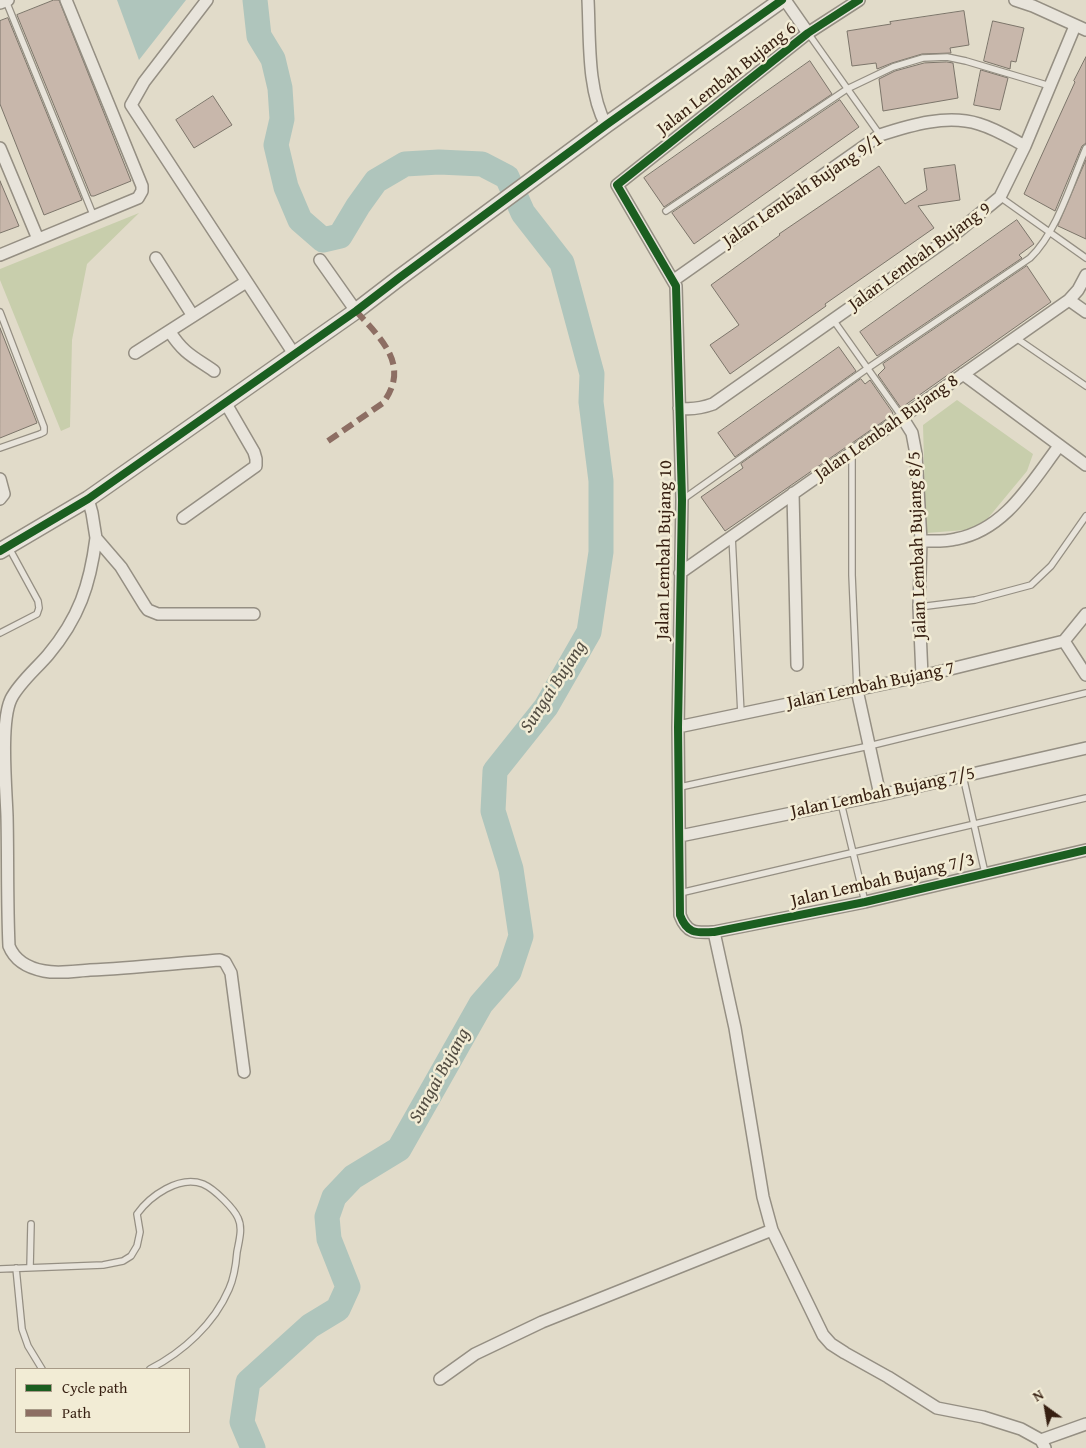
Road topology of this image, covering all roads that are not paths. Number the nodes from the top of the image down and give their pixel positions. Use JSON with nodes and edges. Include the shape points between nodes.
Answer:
{"nodes":[{"id":1,"x":66,"y":0,"type":"edge"},
{"id":2,"x":207,"y":0,"type":"edge"},
{"id":3,"x":588,"y":0,"type":"edge"},
{"id":4,"x":784,"y":0,"type":"edge"},
{"id":5,"x":859,"y":0,"type":"edge"},
{"id":6,"x":1014,"y":0,"type":"edge"},
{"id":7,"x":5,"y":1,"type":"edge"},
{"id":8,"x":1081,"y":28,"type":"edge"},
{"id":9,"x":808,"y":33,"type":"junction"},
{"id":10,"x":1050,"y":86,"type":"junction"},
{"id":11,"x":847,"y":89,"type":"junction"},
{"id":12,"x":606,"y":125,"type":"junction"},
{"id":13,"x":880,"y":135,"type":"junction"},
{"id":14,"x":1025,"y":146,"type":"junction"},
{"id":15,"x":0,"y":148,"type":"edge"},
{"id":16,"x":1086,"y":148,"type":"edge"},
{"id":17,"x":617,"y":185,"type":"joint"},
{"id":18,"x":1000,"y":197,"type":"junction"},
{"id":19,"x":666,"y":211,"type":"dead end"},
{"id":20,"x":94,"y":217,"type":"junction"},
{"id":21,"x":1051,"y":232,"type":"junction"},
{"id":22,"x":38,"y":239,"type":"junction"},
{"id":23,"x":0,"y":255,"type":"edge"},
{"id":24,"x":156,"y":258,"type":"dead end"},
{"id":25,"x":1086,"y":258,"type":"edge"},
{"id":26,"x":320,"y":260,"type":"dead end"},
{"id":27,"x":1086,"y":275,"type":"edge"},
{"id":28,"x":674,"y":280,"type":"junction"},
{"id":29,"x":246,"y":282,"type":"junction"},
{"id":30,"x":1069,"y":300,"type":"junction"},
{"id":31,"x":356,"y":311,"type":"junction"},
{"id":32,"x":0,"y":312,"type":"edge"},
{"id":33,"x":1086,"y":312,"type":"edge"},
{"id":34,"x":193,"y":316,"type":"junction"},
{"id":35,"x":834,"y":320,"type":"junction"},
{"id":36,"x":170,"y":332,"type":"junction"},
{"id":37,"x":1016,"y":338,"type":"junction"},
{"id":38,"x":134,"y":353,"type":"dead end"},
{"id":39,"x":294,"y":354,"type":"junction"},
{"id":40,"x":868,"y":368,"type":"junction"},
{"id":41,"x":214,"y":371,"type":"dead end"},
{"id":42,"x":963,"y":374,"type":"junction"},
{"id":43,"x":1086,"y":386,"type":"edge"},
{"id":44,"x":225,"y":402,"type":"junction"},
{"id":45,"x":679,"y":408,"type":"junction"},
{"id":46,"x":902,"y":417,"type":"junction"},
{"id":47,"x":1059,"y":446,"type":"junction"},
{"id":48,"x":0,"y":448,"type":"edge"},
{"id":49,"x":852,"y":452,"type":"junction"},
{"id":50,"x":1086,"y":464,"type":"edge"},
{"id":51,"x":0,"y":479,"type":"edge"},
{"id":52,"x":793,"y":493,"type":"junction"},
{"id":53,"x":0,"y":499,"type":"edge"},
{"id":54,"x":88,"y":499,"type":"junction"},
{"id":55,"x":682,"y":500,"type":"junction"},
{"id":56,"x":1086,"y":516,"type":"edge"},
{"id":57,"x":183,"y":518,"type":"dead end"},
{"id":58,"x":732,"y":536,"type":"junction"},
{"id":59,"x":96,"y":538,"type":"junction"},
{"id":60,"x":921,"y":541,"type":"junction"},
{"id":61,"x":4,"y":548,"type":"edge"},
{"id":62,"x":680,"y":573,"type":"junction"},
{"id":63,"x":919,"y":607,"type":"junction"},
{"id":64,"x":254,"y":614,"type":"dead end"},
{"id":65,"x":1086,"y":614,"type":"edge"},
{"id":66,"x":0,"y":633,"type":"edge"},
{"id":67,"x":1064,"y":642,"type":"junction"},
{"id":68,"x":797,"y":665,"type":"dead end"},
{"id":69,"x":1086,"y":675,"type":"edge"},
{"id":70,"x":922,"y":676,"type":"junction"},
{"id":71,"x":857,"y":690,"type":"junction"},
{"id":72,"x":1086,"y":693,"type":"edge"},
{"id":73,"x":741,"y":714,"type":"junction"},
{"id":74,"x":678,"y":727,"type":"junction"},
{"id":75,"x":869,"y":746,"type":"junction"},
{"id":76,"x":1086,"y":748,"type":"edge"},
{"id":77,"x":963,"y":776,"type":"junction"},
{"id":78,"x":680,"y":788,"type":"junction"},
{"id":79,"x":880,"y":795,"type":"junction"},
{"id":80,"x":1086,"y":798,"type":"edge"},
{"id":81,"x":840,"y":803,"type":"junction"},
{"id":82,"x":974,"y":824,"type":"junction"},
{"id":83,"x":680,"y":836,"type":"junction"},
{"id":84,"x":1086,"y":850,"type":"edge"},
{"id":85,"x":852,"y":853,"type":"junction"},
{"id":86,"x":985,"y":873,"type":"junction"},
{"id":87,"x":680,"y":892,"type":"junction"},
{"id":88,"x":865,"y":902,"type":"junction"},
{"id":89,"x":687,"y":928,"type":"joint"},
{"id":90,"x":714,"y":932,"type":"junction"},
{"id":91,"x":244,"y":1072,"type":"dead end"},
{"id":92,"x":31,"y":1224,"type":"dead end"},
{"id":93,"x":772,"y":1230,"type":"junction"},
{"id":94,"x":16,"y":1268,"type":"junction"},
{"id":95,"x":30,"y":1268,"type":"junction"},
{"id":96,"x":0,"y":1269,"type":"edge"},
{"id":97,"x":41,"y":1368,"type":"edge"},
{"id":98,"x":152,"y":1368,"type":"edge"},
{"id":99,"x":440,"y":1379,"type":"dead end"},
{"id":100,"x":1086,"y":1424,"type":"edge"},
{"id":101,"x":1043,"y":1444,"type":"edge"}],
"edges":[{"from":1,"to":20,"type":"street","via":[[142,186],[138,198]]},
{"from":2,"to":29,"type":"street","via":[[144,82],[132,105]]},
{"from":3,"to":12,"type":"street","via":[[597,106]]},
{"from":4,"to":9,"type":"street"},
{"from":4,"to":12,"type":"street"},
{"from":5,"to":9,"type":"street","name":"Jalan Lembah Bujang 6"},
{"from":6,"to":8,"type":"street"},
{"from":7,"to":20,"type":"lane"},
{"from":8,"to":10,"type":"street","name":"Jalan Lembah Bujang 9"},
{"from":9,"to":11,"type":"lane"},
{"from":9,"to":17,"type":"street","name":"Jalan Lembah Bujang 6"},
{"from":10,"to":11,"type":"lane","via":[[966,61],[923,58],[893,67]]},
{"from":10,"to":14,"type":"street","name":"Jalan Lembah Bujang 9"},
{"from":11,"to":13,"type":"lane"},
{"from":11,"to":19,"type":"lane"},
{"from":12,"to":31,"type":"street"},
{"from":13,"to":14,"type":"street","name":"Jalan Lembah Bujang 9/1","via":[[907,126],[956,120],[978,124]]},
{"from":13,"to":28,"type":"street","name":"Jalan Lembah Bujang 9/1"},
{"from":14,"to":18,"type":"street","name":"Jalan Lembah Bujang 9"},
{"from":15,"to":22,"type":"street"},
{"from":16,"to":21,"type":"lane"},
{"from":17,"to":28,"type":"street","name":"Jalan Lembah Bujang 10"},
{"from":18,"to":21,"type":"lane"},
{"from":18,"to":35,"type":"street","name":"Jalan Lembah Bujang 9","via":[[955,234]]},
{"from":20,"to":22,"type":"street"},
{"from":21,"to":25,"type":"lane"},
{"from":21,"to":40,"type":"lane","via":[[1030,258]]},
{"from":22,"to":23,"type":"street"},
{"from":24,"to":34,"type":"street"},
{"from":26,"to":31,"type":"street"},
{"from":27,"to":30,"type":"street","name":"Jalan Lembah Bujang 8"},
{"from":28,"to":45,"type":"street","name":"Jalan Lembah Bujang 10"},
{"from":29,"to":34,"type":"street"},
{"from":29,"to":39,"type":"street"},
{"from":30,"to":33,"type":"street"},
{"from":30,"to":37,"type":"street","name":"Jalan Lembah Bujang 8"},
{"from":31,"to":39,"type":"street"},
{"from":32,"to":48,"type":"lane","via":[[44,427],[40,434]]},
{"from":34,"to":36,"type":"street"},
{"from":35,"to":40,"type":"lane"},
{"from":35,"to":45,"type":"street","name":"Jalan Lembah Bujang 9","via":[[713,404]]},
{"from":36,"to":38,"type":"street"},
{"from":36,"to":41,"type":"street","via":[[186,353]]},
{"from":37,"to":42,"type":"street","name":"Jalan Lembah Bujang 8"},
{"from":37,"to":43,"type":"lane"},
{"from":39,"to":44,"type":"street"},
{"from":40,"to":46,"type":"lane"},
{"from":40,"to":55,"type":"lane"},
{"from":42,"to":46,"type":"street","name":"Jalan Lembah Bujang 8"},
{"from":42,"to":47,"type":"street"},
{"from":44,"to":54,"type":"street"},
{"from":44,"to":57,"type":"street","via":[[254,452],[256,466]]},
{"from":45,"to":55,"type":"street","name":"Jalan Lembah Bujang 10"},
{"from":46,"to":49,"type":"street","name":"Jalan Lembah Bujang 8"},
{"from":46,"to":60,"type":"street","name":"Jalan Lembah Bujang 8/5","via":[[915,441]]},
{"from":47,"to":50,"type":"street"},
{"from":47,"to":60,"type":"street","via":[[1000,520],[984,531],[956,540]]},
{"from":49,"to":52,"type":"street","name":"Jalan Lembah Bujang 8"},
{"from":49,"to":71,"type":"lane","via":[[852,574]]},
{"from":51,"to":53,"type":"street","via":[[4,490]]},
{"from":52,"to":58,"type":"street","name":"Jalan Lembah Bujang 8"},
{"from":52,"to":68,"type":"street"},
{"from":54,"to":59,"type":"street"},
{"from":54,"to":61,"type":"street"},
{"from":55,"to":62,"type":"street","name":"Jalan Lembah Bujang 10"},
{"from":56,"to":63,"type":"lane","via":[[1051,566],[1031,585],[976,600]]},
{"from":58,"to":62,"type":"street","name":"Jalan Lembah Bujang 8"},
{"from":58,"to":73,"type":"lane"},
{"from":59,"to":64,"type":"street","via":[[152,612]]},
{"from":59,"to":91,"type":"street","via":[[93,564],[75,616],[63,636],[12,698],[6,713],[9,946],[18,961],[46,972],[225,962],[231,973]]},
{"from":60,"to":63,"type":"street","name":"Jalan Lembah Bujang 8/5"},
{"from":61,"to":66,"type":"lane","via":[[38,601],[39,608],[37,614]]},
{"from":62,"to":74,"type":"street","name":"Jalan Lembah Bujang 10"},
{"from":63,"to":70,"type":"street","name":"Jalan Lembah Bujang 8/5"},
{"from":65,"to":67,"type":"street"},
{"from":67,"to":69,"type":"street"},
{"from":67,"to":70,"type":"street","name":"Jalan Lembah Bujang 7"},
{"from":70,"to":71,"type":"street","name":"Jalan Lembah Bujang 7"},
{"from":71,"to":73,"type":"street","name":"Jalan Lembah Bujang 7"},
{"from":71,"to":75,"type":"street"},
{"from":72,"to":75,"type":"lane"},
{"from":73,"to":74,"type":"street","name":"Jalan Lembah Bujang 7"},
{"from":74,"to":78,"type":"street","name":"Jalan Lembah Bujang 10"},
{"from":75,"to":78,"type":"lane"},
{"from":75,"to":79,"type":"street"},
{"from":76,"to":77,"type":"street","name":"Jalan Lembah Bujang 7/5"},
{"from":77,"to":79,"type":"street","name":"Jalan Lembah Bujang 7/5"},
{"from":77,"to":82,"type":"lane"},
{"from":78,"to":83,"type":"street","name":"Jalan Lembah Bujang 10"},
{"from":79,"to":81,"type":"street","name":"Jalan Lembah Bujang 7/5"},
{"from":80,"to":82,"type":"lane"},
{"from":81,"to":83,"type":"street","name":"Jalan Lembah Bujang 7/5"},
{"from":81,"to":85,"type":"lane"},
{"from":82,"to":85,"type":"lane"},
{"from":82,"to":86,"type":"lane"},
{"from":83,"to":87,"type":"street","name":"Jalan Lembah Bujang 10"},
{"from":84,"to":86,"type":"street","name":"Jalan Lembah Bujang 7/3"},
{"from":85,"to":87,"type":"lane"},
{"from":85,"to":88,"type":"lane"},
{"from":86,"to":88,"type":"street","name":"Jalan Lembah Bujang 7/3"},
{"from":87,"to":89,"type":"street","name":"Jalan Lembah Bujang 10","via":[[680,915]]},
{"from":88,"to":90,"type":"street","name":"Jalan Lembah Bujang 7/3"},
{"from":89,"to":90,"type":"street","name":"Jalan Lembah Bujang 7/3","via":[[699,933]]},
{"from":90,"to":93,"type":"street","via":[[735,1028],[763,1197]]},
{"from":92,"to":95,"type":"lane"},
{"from":93,"to":99,"type":"street","via":[[542,1322],[475,1354]]},
{"from":93,"to":101,"type":"street","via":[[823,1335],[831,1344],[937,1408],[1021,1429]]},
{"from":94,"to":95,"type":"lane"},
{"from":94,"to":96,"type":"lane"},
{"from":94,"to":97,"type":"lane","via":[[22,1329]]},
{"from":95,"to":98,"type":"lane","via":[[104,1265],[123,1261],[137,1246],[140,1232],[137,1214],[156,1196],[188,1182],[203,1184],[218,1194],[239,1219],[240,1233],[230,1288],[207,1325],[174,1356]]},
{"from":100,"to":101,"type":"street"}]}
